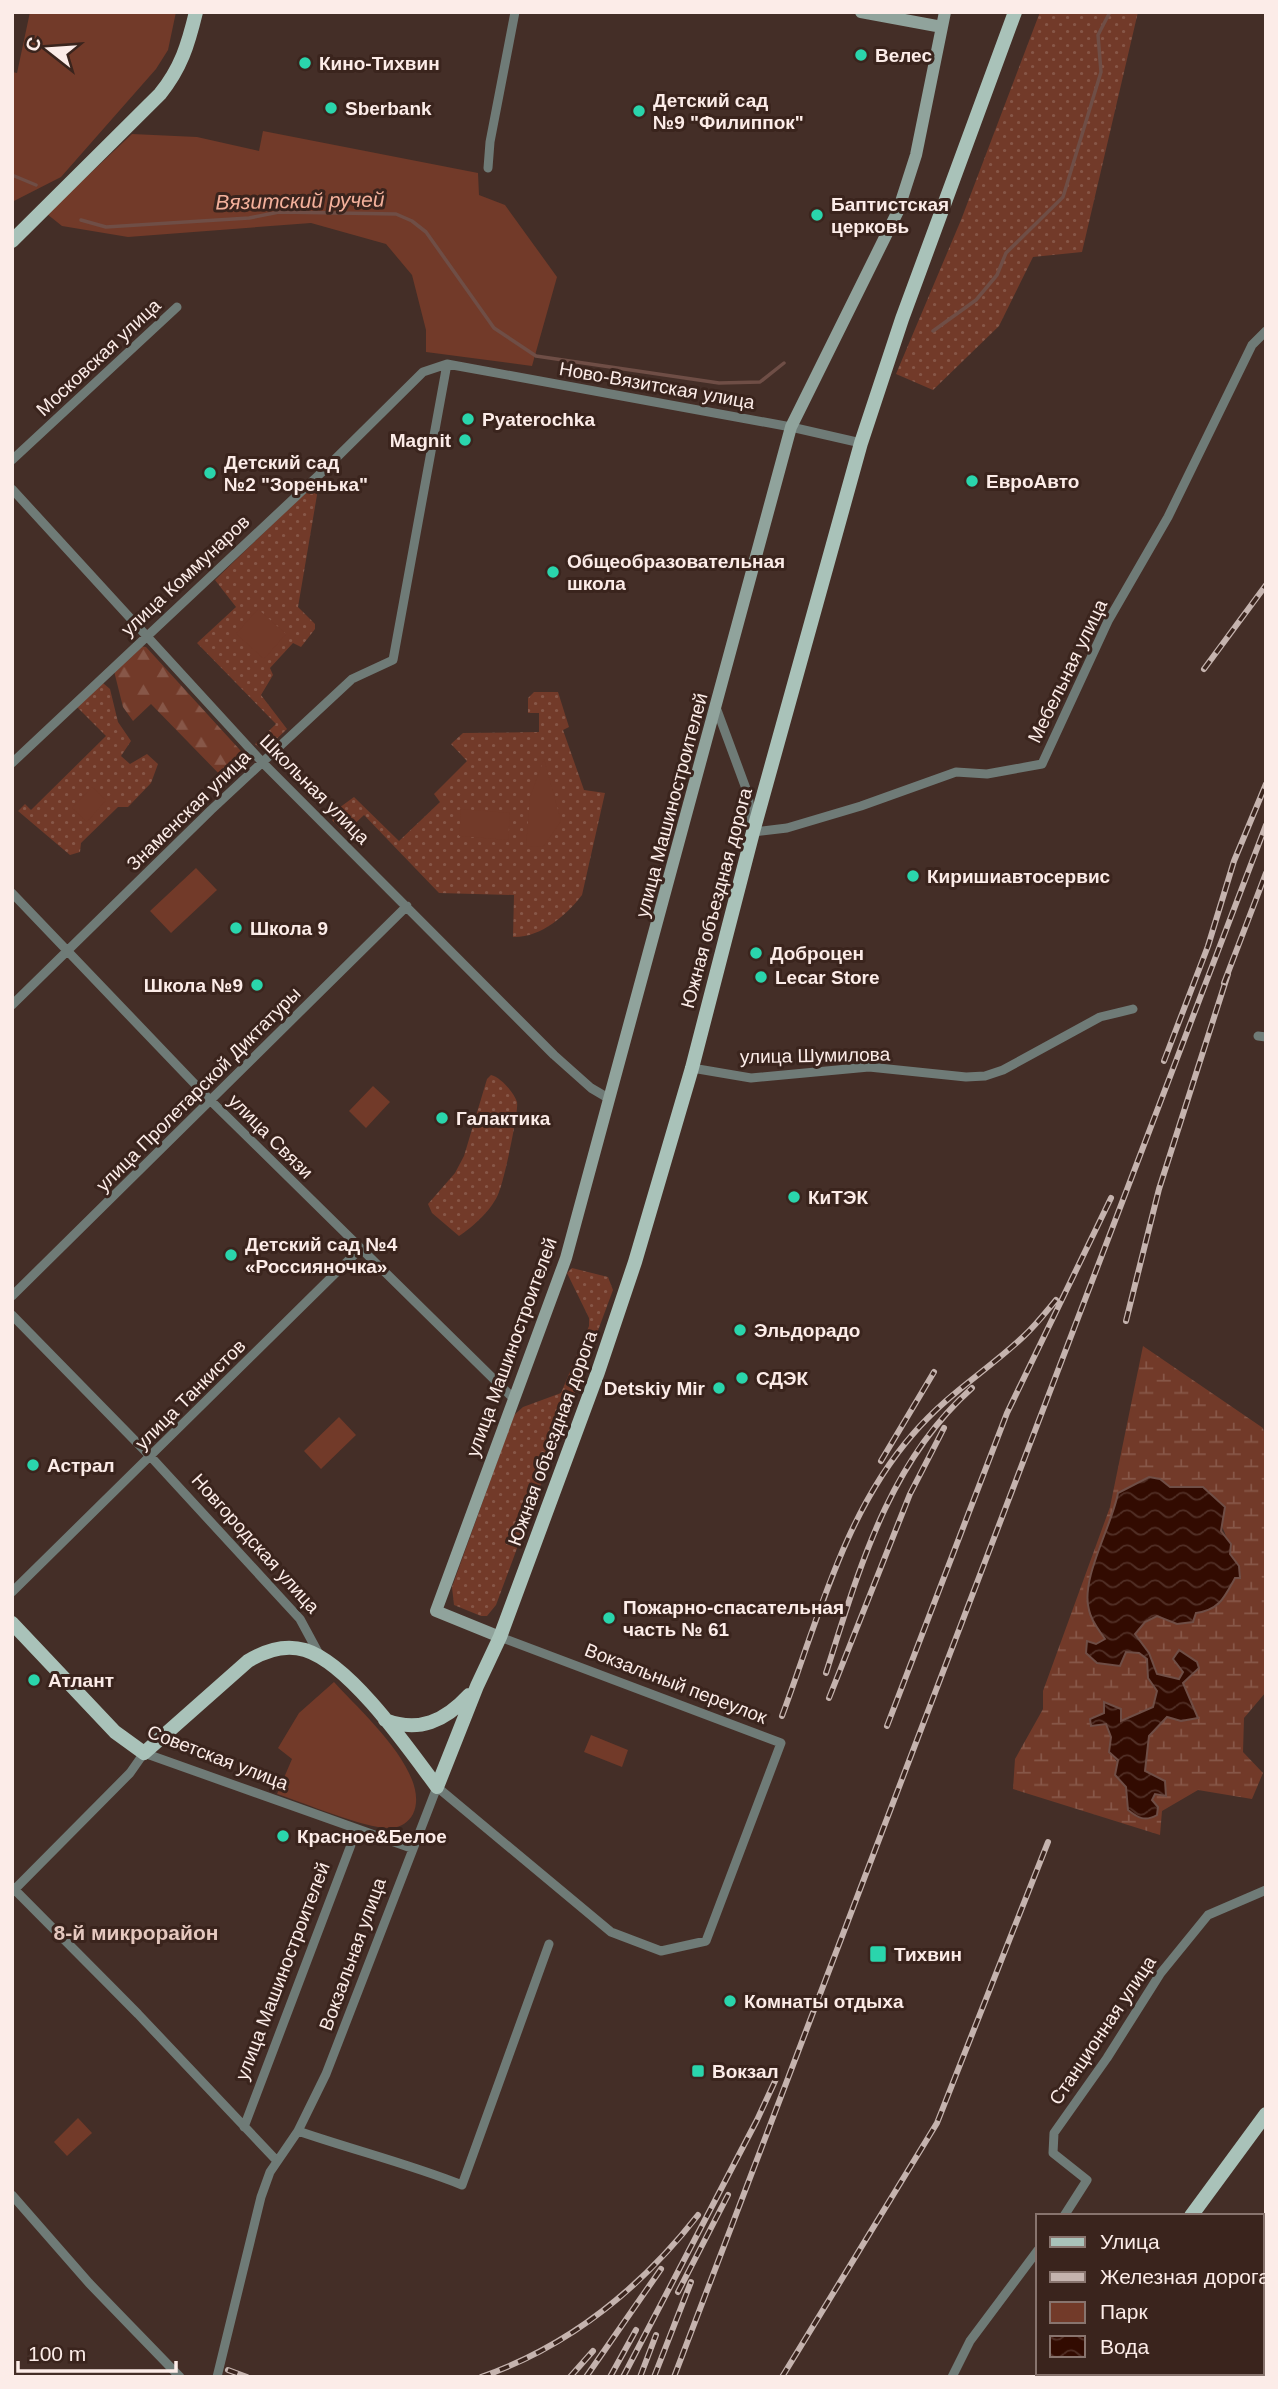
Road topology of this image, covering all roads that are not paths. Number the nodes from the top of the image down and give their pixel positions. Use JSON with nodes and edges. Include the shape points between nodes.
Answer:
{"nodes":[{"id":1,"x":195,"y":12,"type":"edge"},
{"id":2,"x":515,"y":12,"type":"edge"},
{"id":3,"x":861,"y":12,"type":"edge"},
{"id":4,"x":945,"y":12,"type":"edge"},
{"id":5,"x":1015,"y":12,"type":"edge"},
{"id":6,"x":942,"y":27,"type":"junction"},
{"id":7,"x":488,"y":168,"type":"dead end"},
{"id":8,"x":12,"y":241,"type":"edge"},
{"id":9,"x":177,"y":307,"type":"dead end"},
{"id":10,"x":1266,"y":331,"type":"edge"},
{"id":11,"x":447,"y":363,"type":"junction"},
{"id":12,"x":791,"y":427,"type":"junction"},
{"id":13,"x":861,"y":443,"type":"junction"},
{"id":14,"x":12,"y":460,"type":"edge"},
{"id":15,"x":12,"y":489,"type":"edge"},
{"id":16,"x":145,"y":636,"type":"junction"},
{"id":17,"x":717,"y":710,"type":"junction"},
{"id":18,"x":12,"y":763,"type":"edge"},
{"id":19,"x":263,"y":763,"type":"junction"},
{"id":20,"x":753,"y":831,"type":"junction"},
{"id":21,"x":12,"y":893,"type":"edge"},
{"id":22,"x":407,"y":906,"type":"junction"},
{"id":23,"x":68,"y":950,"type":"junction"},
{"id":24,"x":12,"y":1005,"type":"edge"},
{"id":25,"x":1133,"y":1009,"type":"dead end"},
{"id":26,"x":692,"y":1068,"type":"junction"},
{"id":27,"x":608,"y":1098,"type":"junction"},
{"id":28,"x":212,"y":1102,"type":"junction"},
{"id":29,"x":360,"y":1250,"type":"junction"},
{"id":30,"x":12,"y":1296,"type":"edge"},
{"id":31,"x":12,"y":1315,"type":"edge"},
{"id":32,"x":513,"y":1398,"type":"junction"},
{"id":33,"x":151,"y":1457,"type":"junction"},
{"id":34,"x":12,"y":1592,"type":"edge"},
{"id":35,"x":436,"y":1611,"type":"joint"},
{"id":36,"x":12,"y":1623,"type":"edge"},
{"id":37,"x":500,"y":1637,"type":"junction"},
{"id":38,"x":320,"y":1656,"type":"junction"},
{"id":39,"x":477,"y":1686,"type":"junction"},
{"id":40,"x":384,"y":1719,"type":"junction"},
{"id":41,"x":144,"y":1752,"type":"junction"},
{"id":42,"x":437,"y":1787,"type":"junction"},
{"id":43,"x":357,"y":1829,"type":"junction"},
{"id":44,"x":411,"y":1847,"type":"junction"},
{"id":45,"x":13,"y":1890,"type":"edge"},
{"id":46,"x":1266,"y":1890,"type":"edge"},
{"id":47,"x":549,"y":1944,"type":"dead end"},
{"id":48,"x":662,"y":1951,"type":"joint"},
{"id":49,"x":1266,"y":2114,"type":"edge"},
{"id":50,"x":244,"y":2127,"type":"junction"},
{"id":51,"x":299,"y":2132,"type":"junction"},
{"id":52,"x":276,"y":2161,"type":"junction"},
{"id":53,"x":14,"y":2200,"type":"edge"},
{"id":54,"x":1064,"y":2214,"type":"edge"},
{"id":55,"x":1192,"y":2214,"type":"edge"},
{"id":56,"x":1036,"y":2253,"type":"edge"},
{"id":57,"x":180,"y":2377,"type":"edge"},
{"id":58,"x":217,"y":2377,"type":"edge"},
{"id":59,"x":952,"y":2377,"type":"edge"}],
"edges":[{"from":1,"to":8,"type":"main road","via":[[177,73]]},
{"from":2,"to":7,"type":"street"},
{"from":3,"to":6,"type":"street"},
{"from":4,"to":6,"type":"street","name":"улица Машиностроителей"},
{"from":5,"to":13,"type":"main road","name":"Южная объездная дорога","via":[[901,319]]},
{"from":6,"to":12,"type":"street","name":"улица Машиностроителей","via":[[916,155],[898,211]]},
{"from":9,"to":14,"type":"street","name":"Московская улица"},
{"from":10,"to":20,"type":"street","name":"Мебельная улица","via":[[1252,345],[1168,517],[1108,621],[1042,764],[987,774],[956,772],[787,828]]},
{"from":11,"to":12,"type":"street","name":"Ново-Вязитская улица"},
{"from":11,"to":16,"type":"street","name":"улица Коммунаров","via":[[423,372]]},
{"from":11,"to":19,"type":"street","name":"Знаменская улица","via":[[393,660],[352,680]]},
{"from":12,"to":13,"type":"street","name":"Ново-Вязитская улица"},
{"from":12,"to":17,"type":"street","name":"улица Машиностроителей"},
{"from":13,"to":20,"type":"main road","name":"Южная объездная дорога"},
{"from":15,"to":16,"type":"street","name":"Школьная улица"},
{"from":16,"to":18,"type":"street","name":"улица Коммунаров"},
{"from":16,"to":19,"type":"street","name":"Школьная улица"},
{"from":17,"to":20,"type":"street","via":[[748,794]]},
{"from":17,"to":27,"type":"street","name":"улица Машиностроителей"},
{"from":19,"to":22,"type":"street","name":"Школьная улица"},
{"from":19,"to":23,"type":"street","name":"Знаменская улица"},
{"from":20,"to":26,"type":"main road","name":"Южная объездная дорога"},
{"from":21,"to":23,"type":"street","name":"улица Связи"},
{"from":22,"to":27,"type":"street","name":"Школьная улица","via":[[554,1055]]},
{"from":22,"to":28,"type":"street","name":"улица Пролетарской Диктатуры"},
{"from":23,"to":24,"type":"street","name":"Знаменская улица"},
{"from":23,"to":28,"type":"street","name":"улица Связи"},
{"from":25,"to":26,"type":"street","name":"улица Шумилова","via":[[1100,1017],[985,1076],[869,1067],[751,1078]]},
{"from":26,"to":37,"type":"main road","name":"Южная объездная дорога","via":[[619,1313]]},
{"from":27,"to":32,"type":"street","name":"улица Машиностроителей","via":[[566,1258]]},
{"from":28,"to":29,"type":"street","name":"улица Связи"},
{"from":28,"to":30,"type":"street","name":"улица Пролетарской Диктатуры"},
{"from":29,"to":32,"type":"street","name":"улица Связи"},
{"from":29,"to":33,"type":"street","name":"улица Танкистов"},
{"from":31,"to":33,"type":"street","name":"Новгородская улица"},
{"from":32,"to":35,"type":"street","name":"улица Машиностроителей"},
{"from":33,"to":34,"type":"street","name":"улица Танкистов"},
{"from":33,"to":38,"type":"street","name":"Новгородская улица","via":[[300,1619]]},
{"from":35,"to":37,"type":"street","name":"Вокзальный переулок"},
{"from":36,"to":41,"type":"main road","name":"Советская улица","via":[[116,1732]]},
{"from":37,"to":39,"type":"main road","name":"Южная объездная дорога"},
{"from":37,"to":48,"type":"street","name":"Вокзальный переулок","via":[[781,1743],[706,1941]]},
{"from":38,"to":40,"type":"main road","name":"Новгородская улица"},
{"from":38,"to":41,"type":"main road","via":[[287,1648],[264,1652]]},
{"from":39,"to":40,"type":"main road","via":[[455,1710],[430,1724],[406,1726]]},
{"from":39,"to":42,"type":"main road","name":"Южная объездная дорога"},
{"from":40,"to":42,"type":"main road","name":"Новгородская улица"},
{"from":41,"to":43,"type":"street","name":"Советская улица"},
{"from":41,"to":45,"type":"street","via":[[130,1773]]},
{"from":42,"to":44,"type":"street","name":"Вокзальная улица"},
{"from":42,"to":48,"type":"street","name":"Новгородская улица","via":[[611,1932]]},
{"from":43,"to":44,"type":"street","name":"Советская улица"},
{"from":43,"to":50,"type":"street","name":"улица Машиностроителей"},
{"from":44,"to":51,"type":"street","name":"Вокзальная улица","via":[[326,2074]]},
{"from":45,"to":50,"type":"street"},
{"from":46,"to":54,"type":"street","name":"Станционная улица","via":[[1208,1915],[1160,1974],[1054,2133],[1053,2153],[1087,2180]]},
{"from":47,"to":51,"type":"street","via":[[462,2185]]},
{"from":49,"to":55,"type":"main road"},
{"from":50,"to":52,"type":"street"},
{"from":51,"to":52,"type":"street","name":"Вокзальная улица"},
{"from":52,"to":58,"type":"street","name":"Вокзальная улица","via":[[257,2208]]},
{"from":53,"to":57,"type":"street"},
{"from":56,"to":59,"type":"street","via":[[970,2341]]}]}
